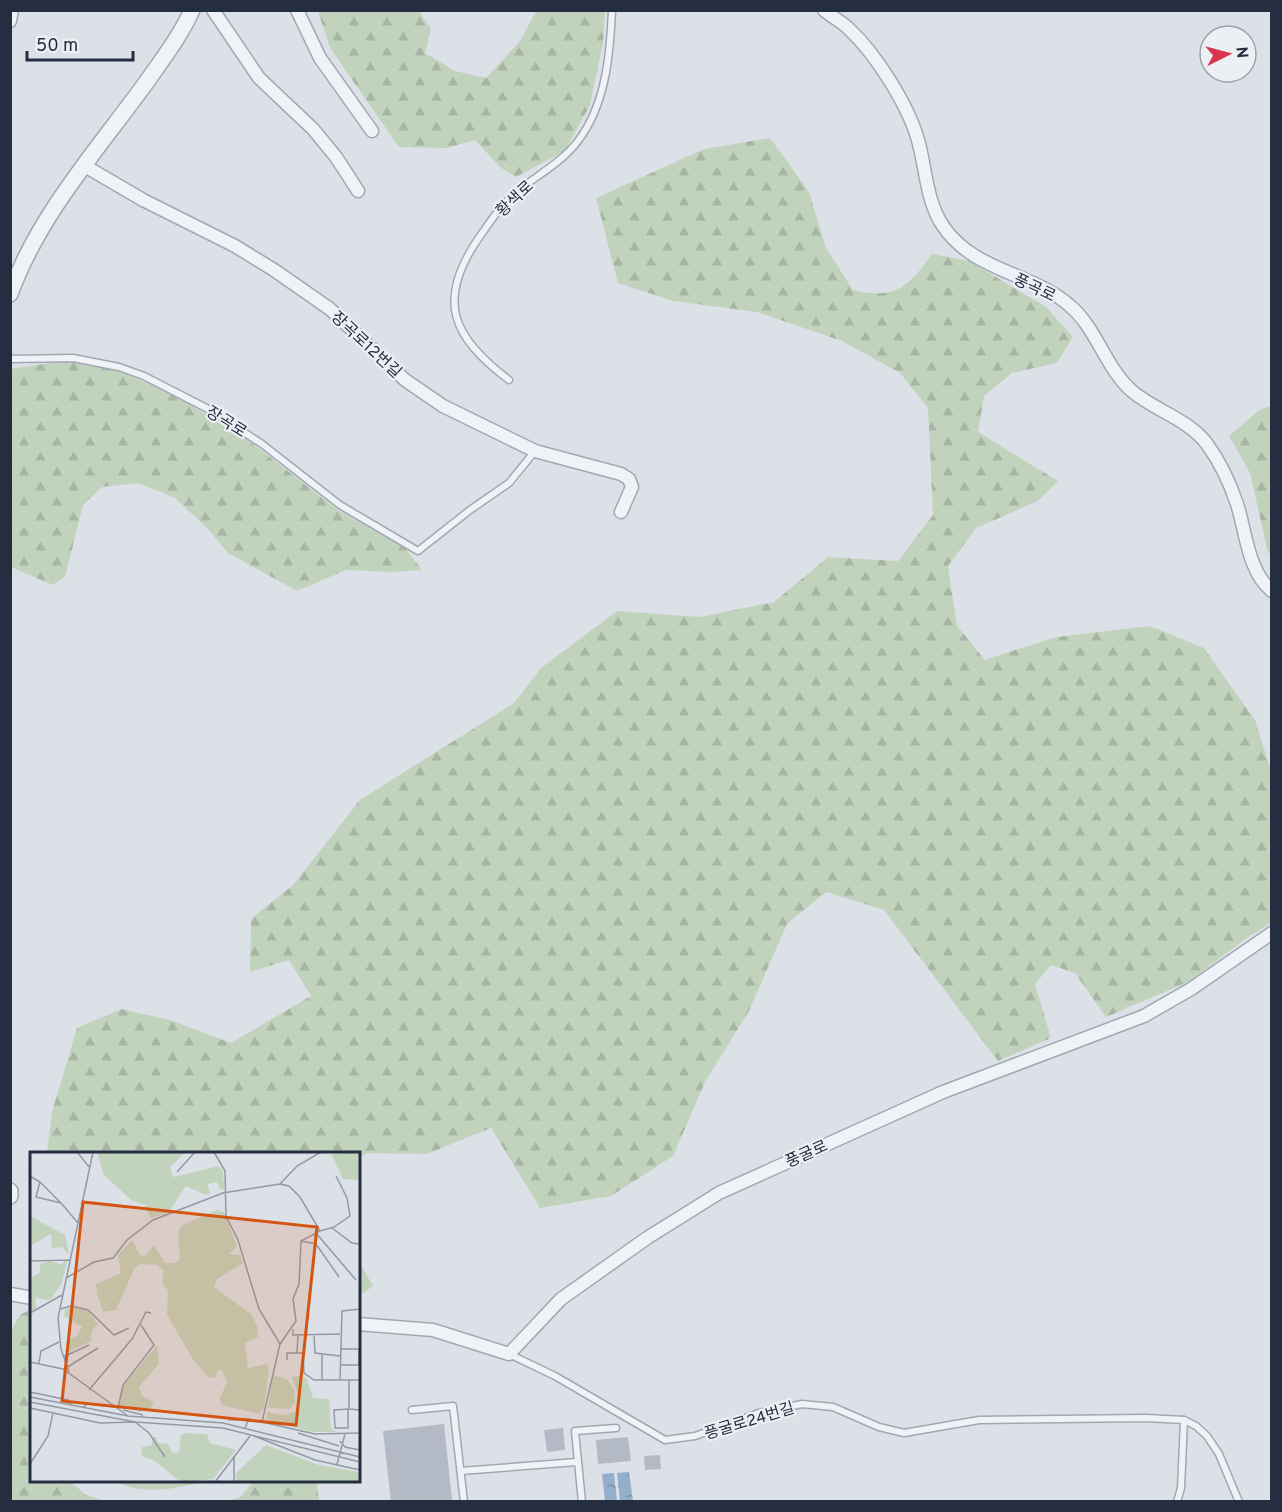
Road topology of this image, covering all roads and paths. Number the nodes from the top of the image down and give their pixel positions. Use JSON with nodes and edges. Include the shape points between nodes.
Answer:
{"nodes":[{"id":1,"x":12,"y":10,"type":"edge"},
{"id":2,"x":202,"y":10,"type":"edge"},
{"id":3,"x":213,"y":10,"type":"edge"},
{"id":4,"x":297,"y":10,"type":"edge"},
{"id":5,"x":612,"y":10,"type":"edge"},
{"id":6,"x":824,"y":10,"type":"edge"},
{"id":7,"x":189,"y":16,"type":"edge"},
{"id":8,"x":10,"y":21,"type":"edge"},
{"id":9,"x":372,"y":131,"type":"dead end"},
{"id":10,"x":85,"y":166,"type":"junction"},
{"id":11,"x":358,"y":191,"type":"dead end"},
{"id":12,"x":10,"y":294,"type":"edge"},
{"id":13,"x":10,"y":359,"type":"edge"},
{"id":14,"x":509,"y":380,"type":"dead end"},
{"id":15,"x":535,"y":451,"type":"junction"},
{"id":16,"x":621,"y":512,"type":"dead end"},
{"id":17,"x":1272,"y":591,"type":"edge"},
{"id":18,"x":1272,"y":933,"type":"edge"},
{"id":19,"x":10,"y":1191,"type":"edge"},
{"id":20,"x":10,"y":1196,"type":"edge"},
{"id":21,"x":10,"y":1294,"type":"edge"},
{"id":22,"x":30,"y":1298,"type":"edge"},
{"id":23,"x":360,"y":1324,"type":"edge"},
{"id":24,"x":509,"y":1354,"type":"junction"},
{"id":25,"x":412,"y":1410,"type":"dead end"},
{"id":26,"x":1184,"y":1420,"type":"junction"},
{"id":27,"x":616,"y":1428,"type":"dead end"},
{"id":28,"x":577,"y":1462,"type":"junction"},
{"id":29,"x":461,"y":1471,"type":"junction"},
{"id":30,"x":464,"y":1502,"type":"edge"},
{"id":31,"x":582,"y":1502,"type":"edge"},
{"id":32,"x":1177,"y":1502,"type":"edge"},
{"id":33,"x":1239,"y":1502,"type":"edge"}],
"edges":[{"from":1,"to":8,"type":"street"},
{"from":2,"to":7,"type":"street"},
{"from":3,"to":11,"type":"street","via":[[258,78],[313,129]]},
{"from":4,"to":9,"type":"street","via":[[320,58]]},
{"from":5,"to":14,"type":"lane","name":"황색로","via":[[607,66],[589,123],[568,152],[518,191],[492,219],[459,272],[454,289],[452,302],[460,330],[485,362]]},
{"from":6,"to":17,"type":"street","name":"풍곡로","via":[[860,41],[906,109],[943,226],[990,266],[1070,305],[1128,386],[1205,441],[1229,483],[1259,578]]},
{"from":7,"to":10,"type":"street"},
{"from":10,"to":12,"type":"street","via":[[33,244]]},
{"from":10,"to":15,"type":"street","name":"장곡로12번길","via":[[142,200],[235,246],[348,323],[386,363],[426,395]]},
{"from":13,"to":15,"type":"lane","name":"장곡로","via":[[73,358],[144,376],[212,411],[262,444],[331,499],[418,550],[509,483]]},
{"from":15,"to":16,"type":"street","name":"장곡로12번길","via":[[629,479],[632,487]]},
{"from":18,"to":24,"type":"street","name":"풍굴로","via":[[1144,1016],[943,1092],[719,1193],[561,1299]]},
{"from":19,"to":20,"type":"street"},
{"from":21,"to":22,"type":"street"},
{"from":23,"to":24,"type":"street","via":[[433,1330]]},
{"from":24,"to":26,"type":"lane","name":"풍굴로24번길","via":[[665,1440],[695,1436],[759,1413],[802,1404],[833,1407],[904,1433],[988,1420]]},
{"from":25,"to":29,"type":"lane","via":[[453,1406]]},
{"from":26,"to":32,"type":"lane"},
{"from":26,"to":33,"type":"lane","via":[[1196,1426],[1213,1445]]},
{"from":27,"to":28,"type":"lane","via":[[575,1431]]},
{"from":28,"to":29,"type":"lane"},
{"from":28,"to":31,"type":"lane"},
{"from":29,"to":30,"type":"lane"}]}
